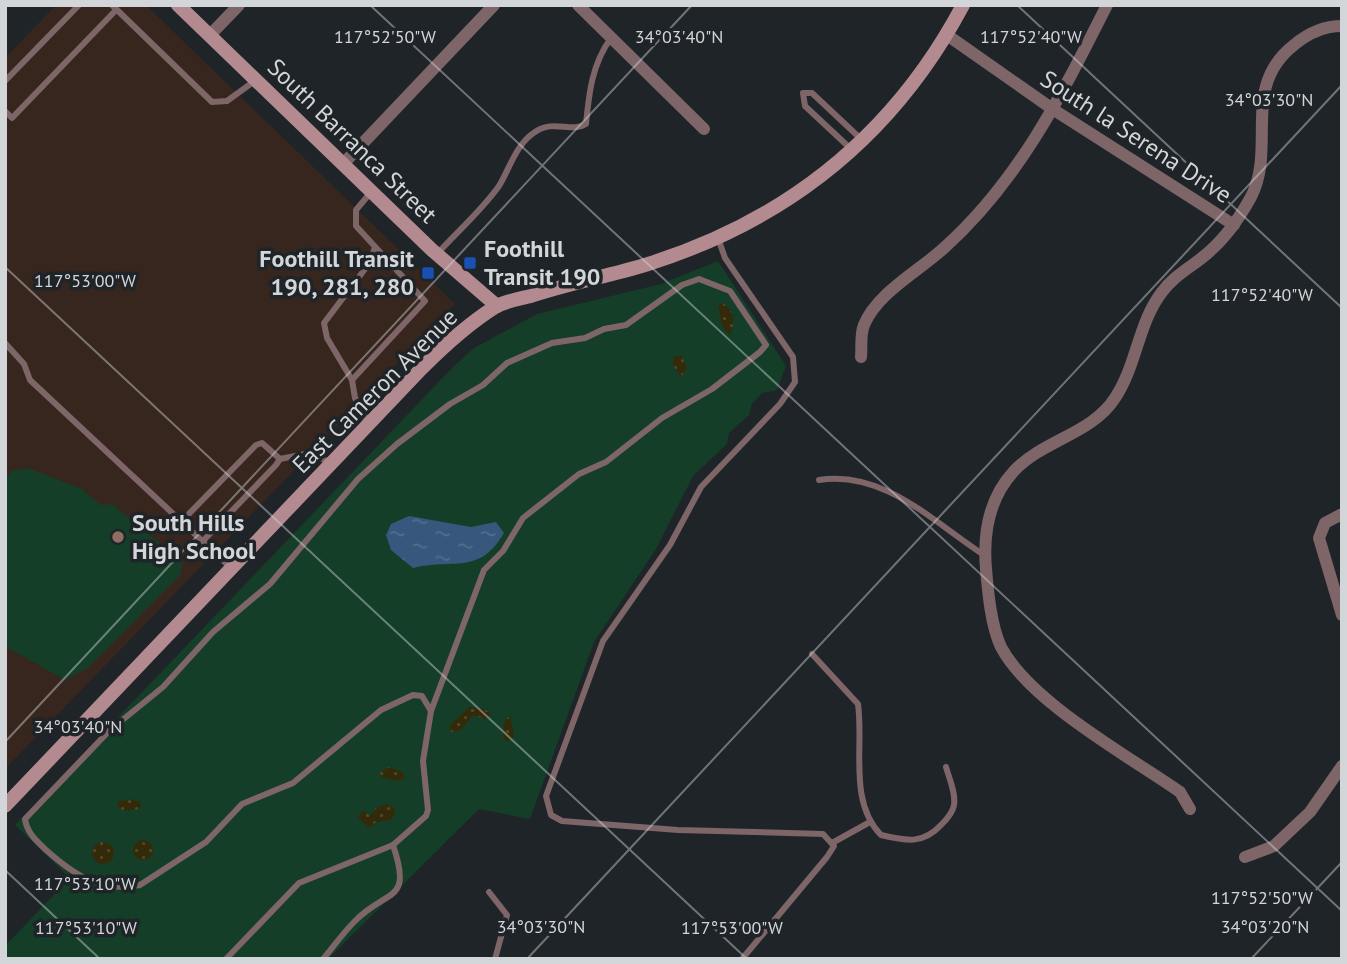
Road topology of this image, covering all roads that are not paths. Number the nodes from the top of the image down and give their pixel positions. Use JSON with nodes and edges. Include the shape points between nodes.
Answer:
{"nodes":[{"id":1,"x":79,"y":5,"type":"edge"},
{"id":2,"x":178,"y":5,"type":"edge"},
{"id":3,"x":239,"y":5,"type":"edge"},
{"id":4,"x":494,"y":5,"type":"edge"},
{"id":5,"x":578,"y":5,"type":"edge"},
{"id":6,"x":963,"y":5,"type":"edge"},
{"id":7,"x":1107,"y":5,"type":"edge"},
{"id":8,"x":114,"y":8,"type":"edge"},
{"id":9,"x":1342,"y":26,"type":"edge"},
{"id":10,"x":210,"y":35,"type":"junction"},
{"id":11,"x":947,"y":35,"type":"junction"},
{"id":12,"x":611,"y":38,"type":"junction"},
{"id":13,"x":256,"y":80,"type":"junction"},
{"id":14,"x":5,"y":81,"type":"edge"},
{"id":15,"x":1054,"y":110,"type":"junction"},
{"id":16,"x":5,"y":111,"type":"edge"},
{"id":17,"x":704,"y":128,"type":"dead end"},
{"id":18,"x":857,"y":145,"type":"junction"},
{"id":19,"x":344,"y":163,"type":"junction"},
{"id":20,"x":372,"y":191,"type":"junction"},
{"id":21,"x":1234,"y":225,"type":"junction"},
{"id":22,"x":718,"y":239,"type":"junction"},
{"id":23,"x":375,"y":248,"type":"junction"},
{"id":24,"x":437,"y":254,"type":"junction"},
{"id":25,"x":497,"y":306,"type":"junction"},
{"id":26,"x":5,"y":343,"type":"edge"},
{"id":27,"x":861,"y":357,"type":"dead end"},
{"id":28,"x":352,"y":380,"type":"junction"},
{"id":29,"x":369,"y":424,"type":"junction"},
{"id":30,"x":280,"y":459,"type":"junction"},
{"id":31,"x":333,"y":462,"type":"junction"},
{"id":32,"x":819,"y":480,"type":"dead end"},
{"id":33,"x":1342,"y":514,"type":"edge"},
{"id":34,"x":180,"y":523,"type":"junction"},
{"id":35,"x":202,"y":542,"type":"junction"},
{"id":36,"x":985,"y":555,"type":"junction"},
{"id":37,"x":232,"y":568,"type":"junction"},
{"id":38,"x":1342,"y":615,"type":"edge"},
{"id":39,"x":812,"y":654,"type":"dead end"},
{"id":40,"x":431,"y":711,"type":"junction"},
{"id":41,"x":1342,"y":766,"type":"edge"},
{"id":42,"x":946,"y":767,"type":"dead end"},
{"id":43,"x":5,"y":806,"type":"edge"},
{"id":44,"x":1191,"y":809,"type":"dead end"},
{"id":45,"x":870,"y":822,"type":"junction"},
{"id":46,"x":832,"y":843,"type":"junction"},
{"id":47,"x":393,"y":845,"type":"junction"},
{"id":48,"x":1245,"y":857,"type":"dead end"},
{"id":49,"x":489,"y":892,"type":"dead end"},
{"id":50,"x":226,"y":959,"type":"edge"},
{"id":51,"x":323,"y":959,"type":"edge"},
{"id":52,"x":495,"y":959,"type":"edge"},
{"id":53,"x":742,"y":959,"type":"edge"}],
"edges":[{"from":1,"to":14,"type":"lane"},
{"from":2,"to":10,"type":"main road","name":"South Barranca Street"},
{"from":3,"to":10,"type":"street"},
{"from":4,"to":19,"type":"street"},
{"from":5,"to":12,"type":"street"},
{"from":6,"to":11,"type":"main road","name":"East Cameron Avenue"},
{"from":7,"to":15,"type":"street"},
{"from":8,"to":13,"type":"lane","via":[[212,102],[227,101]]},
{"from":8,"to":16,"type":"lane","via":[[12,118]]},
{"from":9,"to":21,"type":"street","via":[[1305,36],[1285,52],[1269,74],[1253,194]]},
{"from":10,"to":13,"type":"main road","name":"South Barranca Street"},
{"from":11,"to":15,"type":"street","name":"South la Serena Drive"},
{"from":11,"to":18,"type":"main road","name":"East Cameron Avenue","via":[[890,113]]},
{"from":12,"to":17,"type":"street"},
{"from":12,"to":24,"type":"lane","via":[[592,76],[586,124],[580,128],[546,126],[534,132],[498,187]]},
{"from":13,"to":19,"type":"main road","name":"South Barranca Street"},
{"from":15,"to":21,"type":"street","name":"South la Serena Drive"},
{"from":15,"to":27,"type":"street","via":[[987,208],[874,307],[863,327]]},
{"from":18,"to":18,"type":"lane","via":[[812,93],[803,93],[805,106]]},
{"from":18,"to":22,"type":"main road","name":"East Cameron Avenue","via":[[778,208]]},
{"from":19,"to":20,"type":"main road","name":"South Barranca Street"},
{"from":20,"to":23,"type":"lane","via":[[356,210],[356,226]]},
{"from":20,"to":24,"type":"main road","name":"South Barranca Street"},
{"from":21,"to":36,"type":"street","via":[[1209,253],[1180,272],[1161,292],[1115,399],[1092,422],[1039,450],[1013,472],[992,504],[983,540]]},
{"from":22,"to":25,"type":"main road","name":"East Cameron Avenue","via":[[645,265]]},
{"from":22,"to":46,"type":"lane","via":[[725,258],[793,356],[794,382],[780,404],[701,486],[670,545],[603,641],[546,805],[551,815],[562,821],[823,834]]},
{"from":23,"to":28,"type":"lane","via":[[365,269],[324,323],[327,338]]},
{"from":23,"to":28,"type":"lane","via":[[425,301]]},
{"from":24,"to":25,"type":"main road","name":"South Barranca Street"},
{"from":25,"to":29,"type":"main road","name":"East Cameron Avenue","via":[[439,352]]},
{"from":26,"to":34,"type":"lane","via":[[24,364],[30,380]]},
{"from":28,"to":29,"type":"lane","via":[[355,398]]},
{"from":29,"to":31,"type":"main road","name":"East Cameron Avenue"},
{"from":30,"to":31,"type":"lane","via":[[305,454]]},
{"from":30,"to":34,"type":"lane","via":[[262,443],[256,445]]},
{"from":30,"to":35,"type":"lane"},
{"from":31,"to":37,"type":"main road","name":"East Cameron Avenue"},
{"from":32,"to":36,"type":"lane","via":[[842,477],[864,481],[894,494]]},
{"from":33,"to":38,"type":"street","via":[[1325,523],[1319,538]]},
{"from":34,"to":35,"type":"lane"},
{"from":35,"to":37,"type":"lane"},
{"from":36,"to":44,"type":"street","via":[[1000,644],[1018,674],[1042,696],[1180,792]]},
{"from":37,"to":43,"type":"main road","name":"East Cameron Avenue"},
{"from":39,"to":45,"type":"lane","via":[[858,704],[860,775]]},
{"from":40,"to":40,"type":"lane","via":[[476,585],[514,537],[523,518],[579,474],[606,461],[662,418],[712,389],[765,345],[730,291],[699,279],[682,285],[626,325],[552,343],[507,363],[397,444],[358,479],[270,584],[227,618],[163,687],[100,741],[26,819],[27,830],[72,873],[102,885],[140,885],[206,842],[242,804],[303,775],[381,710],[413,695],[422,696]]},
{"from":40,"to":47,"type":"lane","via":[[423,761],[428,810]]},
{"from":41,"to":48,"type":"street","via":[[1310,812],[1274,846]]},
{"from":42,"to":45,"type":"lane","via":[[954,808],[926,839],[907,842],[881,835]]},
{"from":45,"to":46,"type":"lane"},
{"from":46,"to":53,"type":"lane","via":[[827,857]]},
{"from":47,"to":50,"type":"lane","via":[[299,883]]},
{"from":47,"to":51,"type":"lane","via":[[402,873],[400,885],[356,920]]},
{"from":49,"to":52,"type":"lane","via":[[507,915]]}]}
